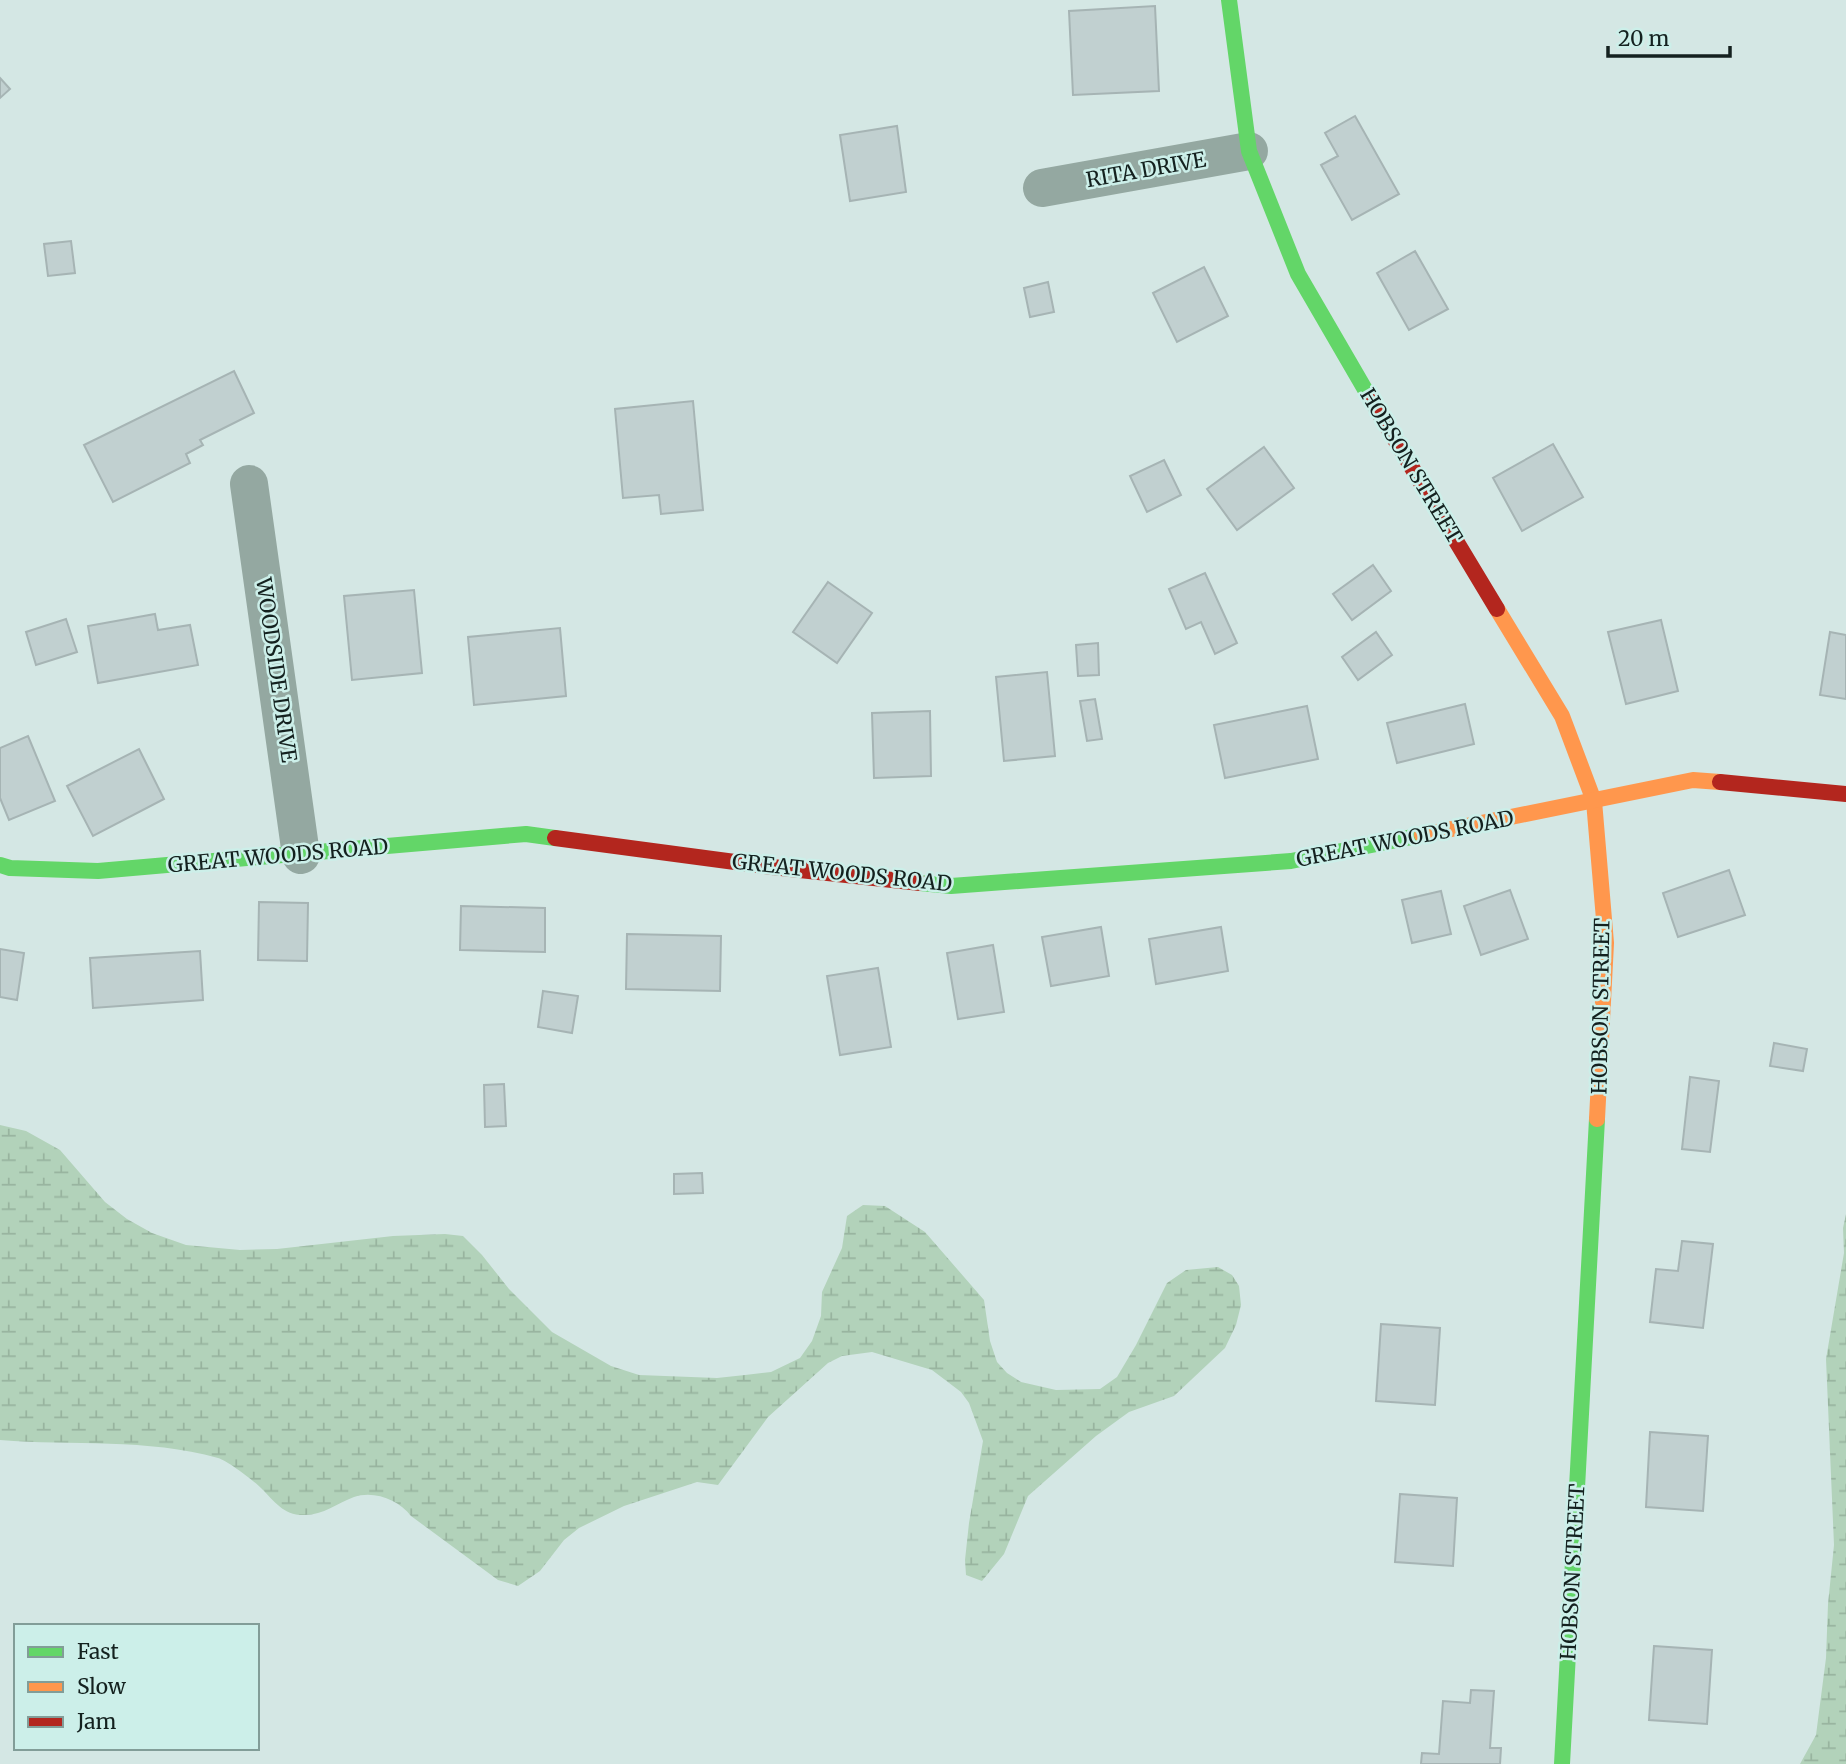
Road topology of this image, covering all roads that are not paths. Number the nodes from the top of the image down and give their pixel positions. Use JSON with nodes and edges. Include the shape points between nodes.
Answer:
{"nodes":[{"id":1,"x":1229,"y":0,"type":"edge"},
{"id":2,"x":1249,"y":151,"type":"junction"},
{"id":3,"x":1042,"y":188,"type":"dead end"},
{"id":4,"x":249,"y":484,"type":"dead end"},
{"id":5,"x":1846,"y":794,"type":"edge"},
{"id":6,"x":1594,"y":801,"type":"junction"},
{"id":7,"x":301,"y":855,"type":"junction"},
{"id":8,"x":0,"y":865,"type":"edge"},
{"id":9,"x":1562,"y":1764,"type":"edge"}],
"edges":[{"from":1,"to":2,"type":"street","name":"HOBSON STREET"},
{"from":2,"to":3,"type":"street","name":"RITA DRIVE"},
{"from":2,"to":6,"type":"street","name":"HOBSON STREET","via":[[1298,274],[1563,716]]},
{"from":4,"to":7,"type":"street","name":"WOODSIDE DRIVE"},
{"from":5,"to":6,"type":"street","name":"GREAT WOODS ROAD","via":[[1693,780]]},
{"from":6,"to":7,"type":"street","name":"GREAT WOODS ROAD","via":[[1291,862],[951,886],[526,834]]},
{"from":6,"to":9,"type":"street","name":"HOBSON STREET","via":[[1606,943]]},
{"from":7,"to":8,"type":"street","name":"GREAT WOODS ROAD","via":[[98,871]]}]}
